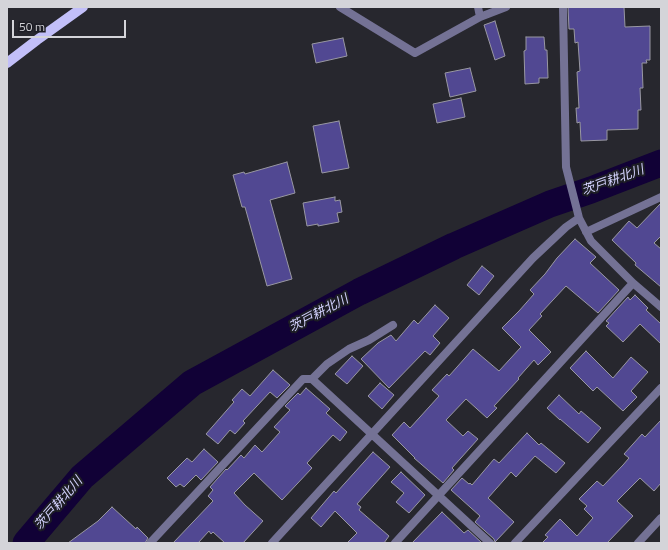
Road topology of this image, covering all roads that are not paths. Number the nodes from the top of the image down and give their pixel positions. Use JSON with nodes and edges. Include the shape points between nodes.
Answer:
{"nodes":[{"id":1,"x":83,"y":7,"type":"edge"},
{"id":2,"x":340,"y":7,"type":"edge"},
{"id":3,"x":478,"y":7,"type":"edge"},
{"id":4,"x":506,"y":7,"type":"edge"},
{"id":5,"x":563,"y":7,"type":"edge"},
{"id":6,"x":480,"y":17,"type":"junction"},
{"id":7,"x":7,"y":63,"type":"edge"},
{"id":8,"x":661,"y":197,"type":"edge"},
{"id":9,"x":578,"y":214,"type":"junction"},
{"id":10,"x":586,"y":232,"type":"junction"},
{"id":11,"x":633,"y":283,"type":"junction"},
{"id":12,"x":661,"y":307,"type":"edge"},
{"id":13,"x":393,"y":326,"type":"dead end"},
{"id":14,"x":312,"y":379,"type":"junction"},
{"id":15,"x":661,"y":388,"type":"edge"},
{"id":16,"x":371,"y":435,"type":"junction"},
{"id":17,"x":439,"y":496,"type":"junction"},
{"id":18,"x":661,"y":518,"type":"edge"},
{"id":19,"x":150,"y":543,"type":"edge"},
{"id":20,"x":272,"y":543,"type":"edge"},
{"id":21,"x":395,"y":543,"type":"edge"},
{"id":22,"x":490,"y":543,"type":"edge"},
{"id":23,"x":515,"y":543,"type":"edge"},
{"id":24,"x":638,"y":543,"type":"edge"}],
"edges":[{"from":1,"to":7,"type":"main road"},
{"from":2,"to":6,"type":"street","via":[[415,53]]},
{"from":3,"to":6,"type":"street"},
{"from":4,"to":6,"type":"street"},
{"from":5,"to":9,"type":"street","via":[[566,167]]},
{"from":8,"to":10,"type":"street"},
{"from":9,"to":10,"type":"street"},
{"from":9,"to":16,"type":"street","via":[[533,258]]},
{"from":10,"to":11,"type":"street","via":[[591,241]]},
{"from":11,"to":12,"type":"street"},
{"from":11,"to":17,"type":"street"},
{"from":13,"to":14,"type":"street","via":[[349,349],[327,364]]},
{"from":14,"to":16,"type":"street"},
{"from":14,"to":19,"type":"street","via":[[303,379]]},
{"from":15,"to":23,"type":"street"},
{"from":16,"to":17,"type":"street"},
{"from":16,"to":20,"type":"street"},
{"from":17,"to":21,"type":"street"},
{"from":17,"to":22,"type":"street"},
{"from":18,"to":24,"type":"street"}]}
